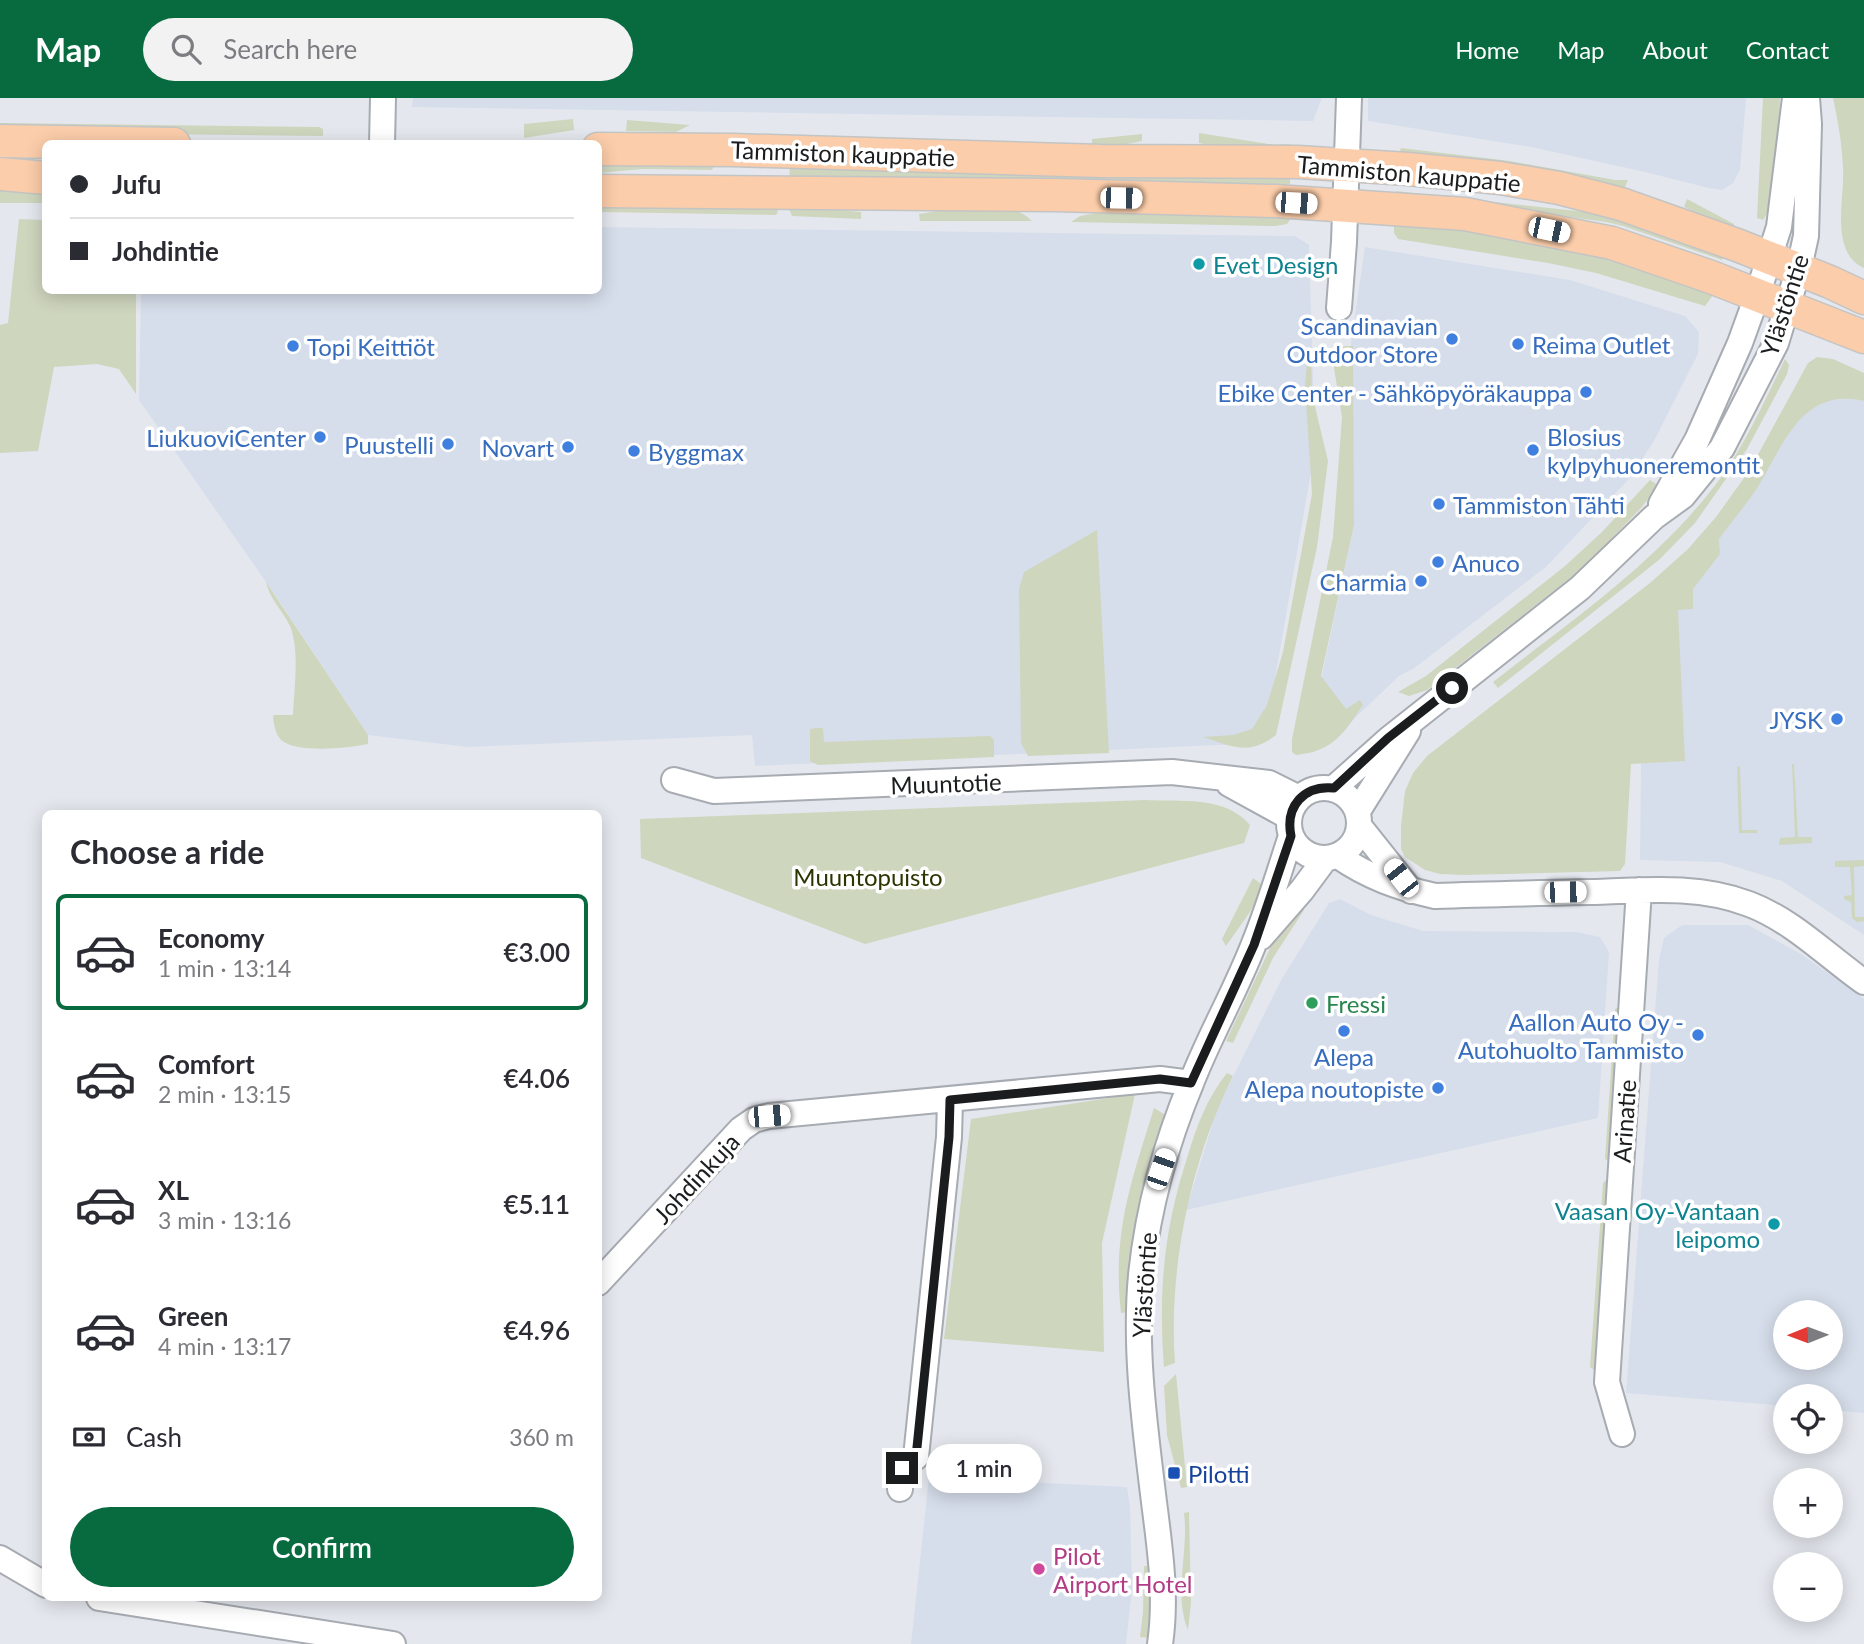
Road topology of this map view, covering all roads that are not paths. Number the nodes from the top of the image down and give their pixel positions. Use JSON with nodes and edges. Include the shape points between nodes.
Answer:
{"nodes":[{"id":1,"x":383,"y":98,"type":"edge"},
{"id":2,"x":1349,"y":98,"type":"edge"},
{"id":3,"x":1795,"y":98,"type":"edge"},
{"id":4,"x":1807,"y":98,"type":"edge"},
{"id":5,"x":382,"y":140,"type":"edge"},
{"id":6,"x":0,"y":141,"type":"edge"},
{"id":7,"x":42,"y":142,"type":"edge"},
{"id":8,"x":602,"y":149,"type":"edge"},
{"id":9,"x":1347,"y":165,"type":"junction"},
{"id":10,"x":0,"y":174,"type":"edge"},
{"id":11,"x":42,"y":178,"type":"edge"},
{"id":12,"x":602,"y":191,"type":"edge"},
{"id":13,"x":1345,"y":206,"type":"junction"},
{"id":14,"x":1769,"y":257,"type":"junction"},
{"id":15,"x":1799,"y":268,"type":"junction"},
{"id":16,"x":1757,"y":296,"type":"junction"},
{"id":17,"x":1864,"y":298,"type":"edge"},
{"id":18,"x":1788,"y":307,"type":"junction"},
{"id":19,"x":1339,"y":308,"type":"dead end"},
{"id":20,"x":1864,"y":337,"type":"edge"},
{"id":21,"x":1654,"y":517,"type":"junction"},
{"id":22,"x":1418,"y":715,"type":"junction"},
{"id":23,"x":674,"y":780,"type":"dead end"},
{"id":24,"x":1334,"y":788,"type":"junction"},
{"id":25,"x":1293,"y":817,"type":"junction"},
{"id":26,"x":1359,"y":819,"type":"junction"},
{"id":27,"x":1331,"y":857,"type":"junction"},
{"id":28,"x":1639,"y":890,"type":"junction"},
{"id":29,"x":1411,"y":891,"type":"junction"},
{"id":30,"x":1254,"y":945,"type":"junction"},
{"id":31,"x":1864,"y":982,"type":"edge"},
{"id":32,"x":1191,"y":1083,"type":"junction"},
{"id":33,"x":950,"y":1100,"type":"junction"},
{"id":34,"x":602,"y":1279,"type":"edge"},
{"id":35,"x":1622,"y":1434,"type":"dead end"},
{"id":36,"x":900,"y":1489,"type":"dead end"},
{"id":37,"x":0,"y":1558,"type":"edge"},
{"id":38,"x":42,"y":1583,"type":"edge"},
{"id":39,"x":118,"y":1601,"type":"edge"},
{"id":40,"x":393,"y":1644,"type":"edge"},
{"id":41,"x":1160,"y":1644,"type":"edge"}],
"edges":[{"from":1,"to":5,"type":"street"},
{"from":2,"to":9,"type":"street"},
{"from":3,"to":14,"type":"street","name":"Ylästöntie","via":[[1781,216]]},
{"from":4,"to":15,"type":"street","name":"Ylästöntie","via":[[1806,236]]},
{"from":6,"to":7,"type":"main road"},
{"from":8,"to":9,"type":"main road","name":"Tammiston kauppatie"},
{"from":9,"to":13,"type":"street"},
{"from":9,"to":14,"type":"main road","name":"Tammiston kauppatie","via":[[1500,178],[1559,188],[1621,204]]},
{"from":10,"to":11,"type":"main road"},
{"from":12,"to":13,"type":"main road","name":"Tammiston kauppatie","via":[[1056,195]]},
{"from":13,"to":16,"type":"main road","name":"Tammiston kauppatie","via":[[1465,214],[1612,243]]},
{"from":13,"to":19,"type":"street"},
{"from":14,"to":15,"type":"main road","name":"Tammiston kauppatie"},
{"from":14,"to":16,"type":"street","name":"Ylästöntie"},
{"from":15,"to":17,"type":"main road","name":"Tammiston kauppatie"},
{"from":15,"to":18,"type":"street","name":"Ylästöntie"},
{"from":16,"to":18,"type":"main road","name":"Tammiston kauppatie"},
{"from":16,"to":21,"type":"street","name":"Ylästöntie","via":[[1697,440]]},
{"from":18,"to":20,"type":"main road","name":"Tammiston kauppatie"},
{"from":18,"to":21,"type":"street","name":"Ylästöntie","via":[[1776,343],[1722,448],[1683,496]]},
{"from":21,"to":22,"type":"street","name":"Ylästöntie","via":[[1580,588]]},
{"from":22,"to":24,"type":"street","name":"Ylästöntie"},
{"from":22,"to":26,"type":"street","name":"Ylästöntie"},
{"from":23,"to":25,"type":"street","name":"Muuntotie","via":[[714,791],[1172,772],[1269,783]]},
{"from":24,"to":25,"type":"street","name":"Ylästöntie","via":[[1311,790]]},
{"from":24,"to":26,"type":"street","via":[[1345,794]]},
{"from":25,"to":27,"type":"street","via":[[1303,851],[1313,857]]},
{"from":25,"to":30,"type":"street","name":"Ylästöntie"},
{"from":26,"to":27,"type":"street","name":"Ylästöntie","via":[[1351,847]]},
{"from":26,"to":29,"type":"street"},
{"from":27,"to":29,"type":"street"},
{"from":27,"to":30,"type":"street","name":"Ylästöntie"},
{"from":28,"to":29,"type":"street","via":[[1435,896]]},
{"from":28,"to":31,"type":"street","via":[[1687,890],[1749,904],[1771,914]]},
{"from":28,"to":35,"type":"street","name":"Arinatie","via":[[1607,1382]]},
{"from":30,"to":32,"type":"street","name":"Ylästöntie"},
{"from":32,"to":33,"type":"street","name":"Johdinkuja","via":[[1160,1079]]},
{"from":32,"to":41,"type":"street","name":"Ylästöntie","via":[[1161,1169],[1141,1276],[1141,1386],[1163,1594]]},
{"from":33,"to":34,"type":"street","name":"Johdinkuja","via":[[754,1120]]},
{"from":33,"to":36,"type":"street","via":[[916,1457],[902,1468]]},
{"from":37,"to":38,"type":"street"},
{"from":39,"to":40,"type":"street"}]}
